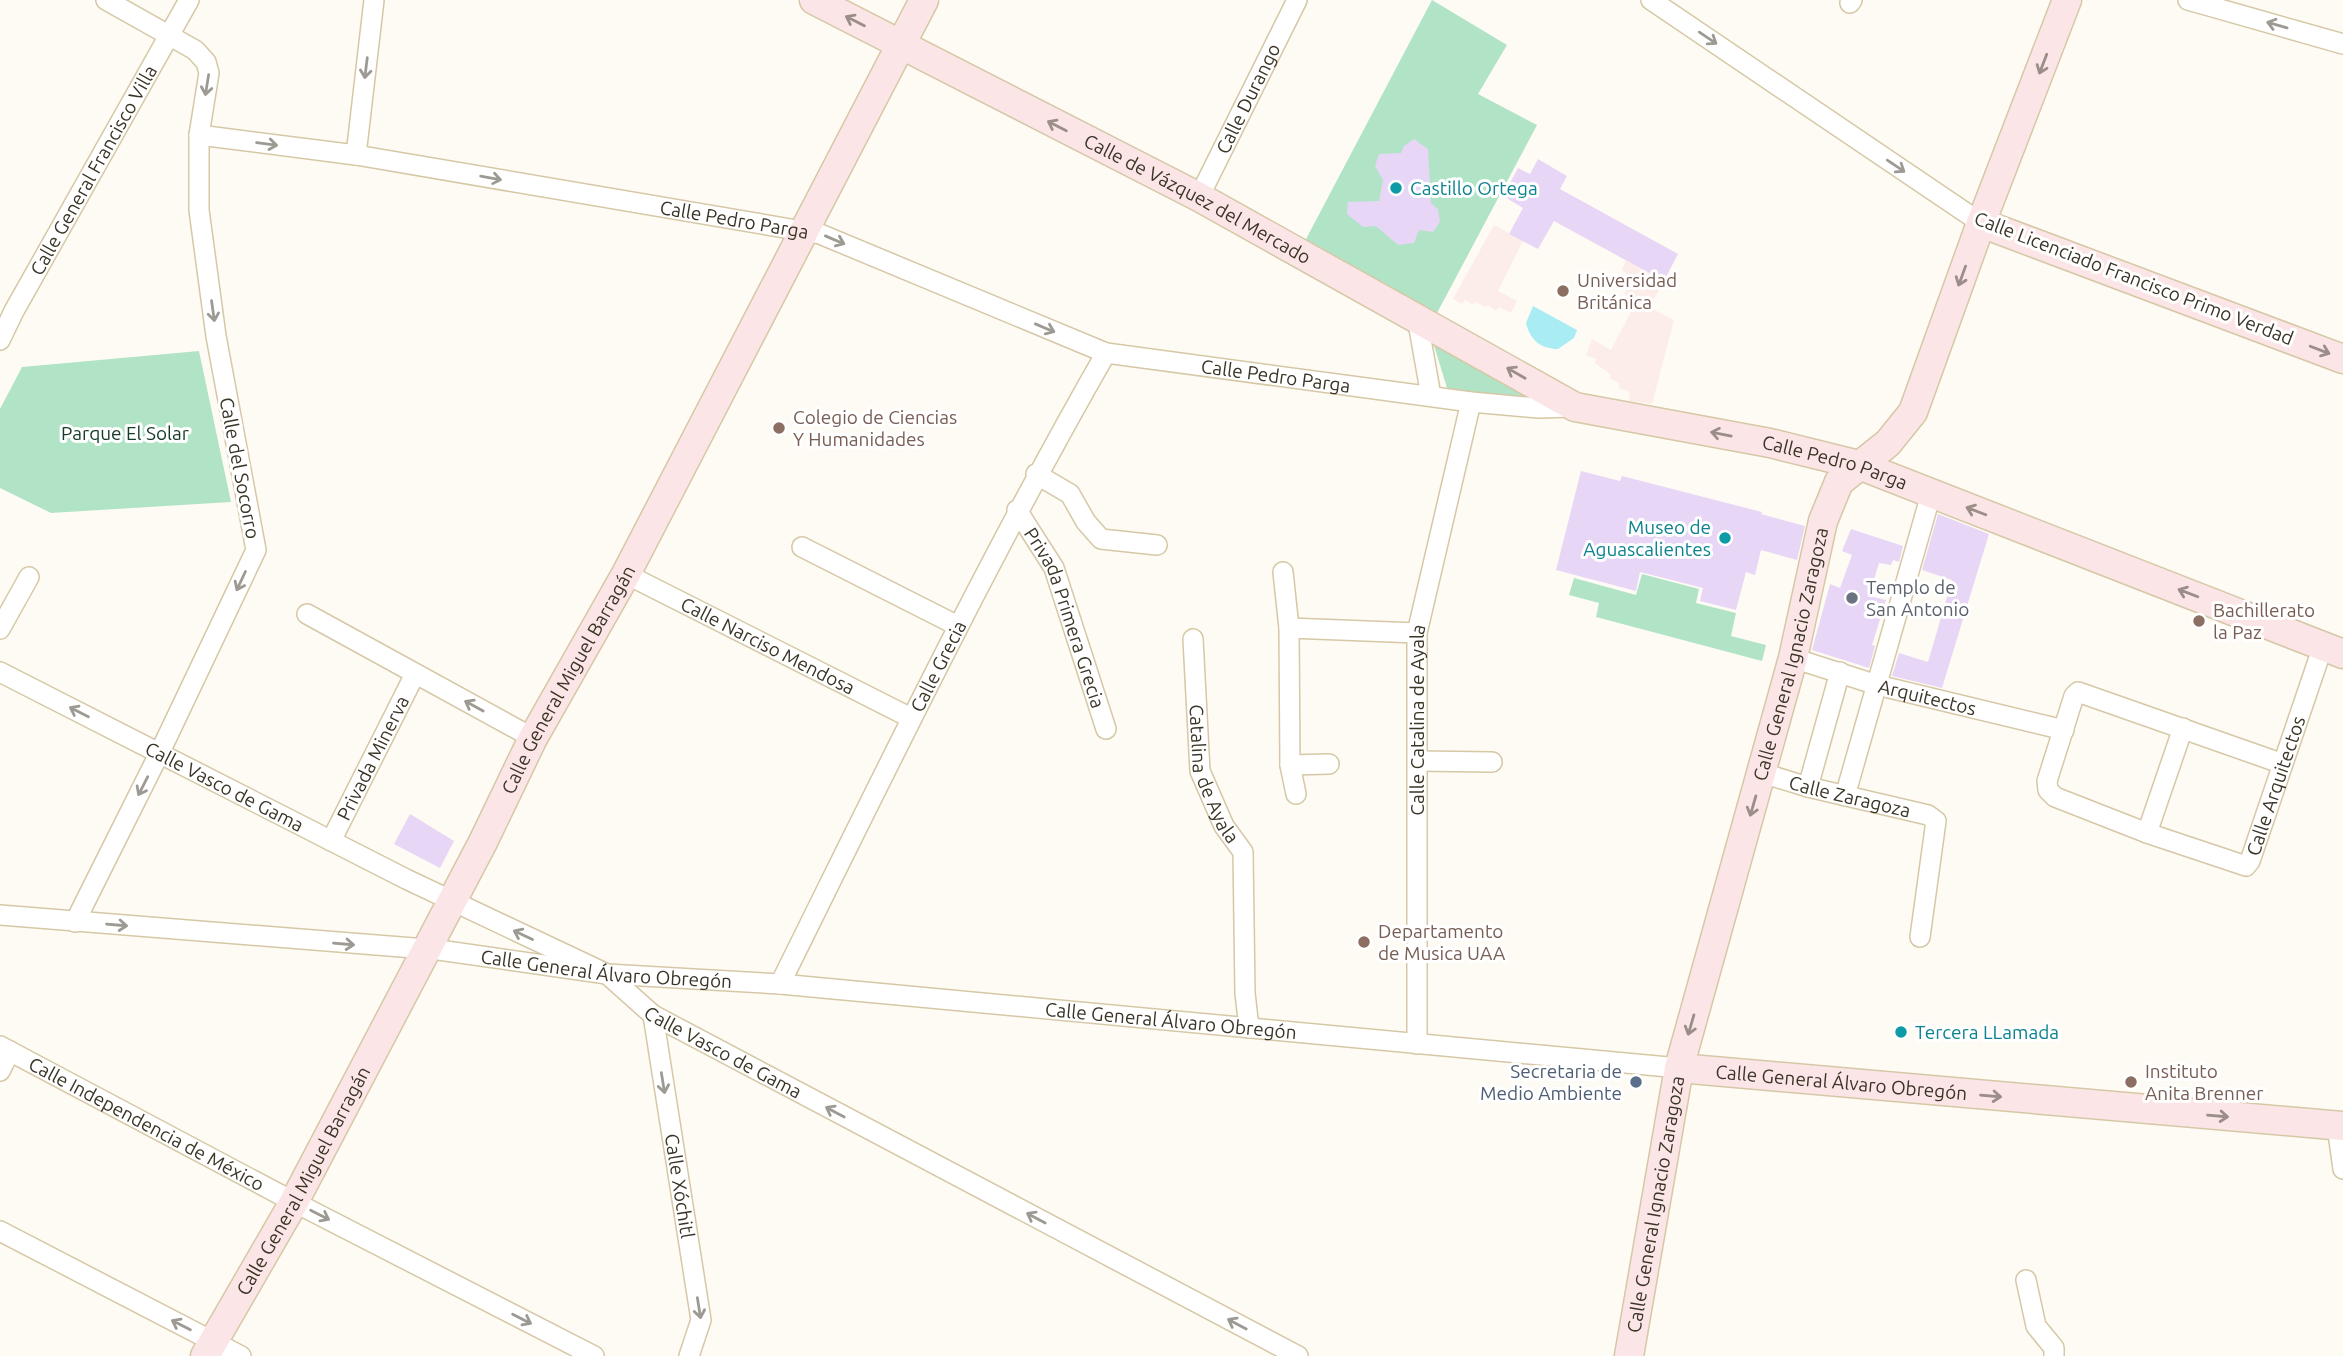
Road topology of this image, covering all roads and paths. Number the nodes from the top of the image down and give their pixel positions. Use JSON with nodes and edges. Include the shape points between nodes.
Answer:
{"nodes":[{"id":1,"x":106,"y":0,"type":"edge"},
{"id":2,"x":189,"y":0,"type":"edge"},
{"id":3,"x":374,"y":0,"type":"edge"},
{"id":4,"x":814,"y":0,"type":"edge"},
{"id":5,"x":924,"y":0,"type":"edge"},
{"id":6,"x":1296,"y":0,"type":"edge"},
{"id":7,"x":2067,"y":0,"type":"edge"},
{"id":8,"x":2188,"y":0,"type":"edge"},
{"id":9,"x":1654,"y":1,"type":"edge"},
{"id":10,"x":171,"y":35,"type":"junction"},
{"id":11,"x":2343,"y":44,"type":"edge"},
{"id":12,"x":900,"y":45,"type":"junction"},
{"id":13,"x":199,"y":135,"type":"junction"},
{"id":14,"x":356,"y":155,"type":"junction"},
{"id":15,"x":1199,"y":197,"type":"junction"},
{"id":16,"x":1981,"y":223,"type":"junction"},
{"id":17,"x":803,"y":231,"type":"junction"},
{"id":18,"x":7,"y":307,"type":"edge"},
{"id":19,"x":1417,"y":317,"type":"junction"},
{"id":20,"x":0,"y":340,"type":"edge"},
{"id":21,"x":1105,"y":353,"type":"junction"},
{"id":22,"x":2343,"y":359,"type":"edge"},
{"id":23,"x":1431,"y":396,"type":"junction"},
{"id":24,"x":1471,"y":402,"type":"junction"},
{"id":25,"x":1575,"y":407,"type":"junction"},
{"id":26,"x":1859,"y":465,"type":"junction"},
{"id":27,"x":1036,"y":474,"type":"junction"},
{"id":28,"x":1931,"y":494,"type":"junction"},
{"id":29,"x":1017,"y":510,"type":"junction"},
{"id":30,"x":1157,"y":545,"type":"dead end"},
{"id":31,"x":802,"y":547,"type":"dead end"},
{"id":32,"x":1283,"y":572,"type":"dead end"},
{"id":33,"x":626,"y":574,"type":"junction"},
{"id":34,"x":29,"y":577,"type":"dead end"},
{"id":35,"x":307,"y":614,"type":"dead end"},
{"id":36,"x":958,"y":626,"type":"junction"},
{"id":37,"x":1289,"y":628,"type":"junction"},
{"id":38,"x":0,"y":629,"type":"edge"},
{"id":39,"x":1417,"y":634,"type":"junction"},
{"id":40,"x":1193,"y":639,"type":"dead end"},
{"id":41,"x":2333,"y":650,"type":"edge"},
{"id":42,"x":1793,"y":657,"type":"junction"},
{"id":43,"x":0,"y":672,"type":"edge"},
{"id":44,"x":1840,"y":672,"type":"junction"},
{"id":45,"x":415,"y":674,"type":"junction"},
{"id":46,"x":1877,"y":685,"type":"junction"},
{"id":47,"x":911,"y":718,"type":"junction"},
{"id":48,"x":2183,"y":728,"type":"junction"},
{"id":49,"x":1107,"y":729,"type":"dead end"},
{"id":50,"x":2064,"y":730,"type":"junction"},
{"id":51,"x":533,"y":738,"type":"junction"},
{"id":52,"x":160,"y":752,"type":"junction"},
{"id":53,"x":1418,"y":761,"type":"junction"},
{"id":54,"x":1492,"y":762,"type":"dead end"},
{"id":55,"x":1329,"y":764,"type":"dead end"},
{"id":56,"x":2283,"y":764,"type":"junction"},
{"id":57,"x":1290,"y":765,"type":"junction"},
{"id":58,"x":1762,"y":773,"type":"junction"},
{"id":59,"x":1808,"y":787,"type":"junction"},
{"id":60,"x":1296,"y":794,"type":"dead end"},
{"id":61,"x":1845,"y":796,"type":"junction"},
{"id":62,"x":2147,"y":833,"type":"junction"},
{"id":63,"x":331,"y":841,"type":"junction"},
{"id":64,"x":451,"y":901,"type":"junction"},
{"id":65,"x":0,"y":915,"type":"edge"},
{"id":66,"x":75,"y":922,"type":"junction"},
{"id":67,"x":1920,"y":937,"type":"dead end"},
{"id":68,"x":425,"y":951,"type":"junction"},
{"id":69,"x":607,"y":974,"type":"junction"},
{"id":70,"x":780,"y":984,"type":"junction"},
{"id":71,"x":653,"y":1016,"type":"junction"},
{"id":72,"x":1249,"y":1028,"type":"junction"},
{"id":73,"x":1417,"y":1044,"type":"junction"},
{"id":74,"x":5,"y":1049,"type":"edge"},
{"id":75,"x":1679,"y":1068,"type":"junction"},
{"id":76,"x":0,"y":1071,"type":"edge"},
{"id":77,"x":2340,"y":1126,"type":"edge"},
{"id":78,"x":2343,"y":1169,"type":"edge"},
{"id":79,"x":294,"y":1202,"type":"junction"},
{"id":80,"x":0,"y":1231,"type":"edge"},
{"id":81,"x":2026,"y":1280,"type":"dead end"},
{"id":82,"x":208,"y":1349,"type":"edge"},
{"id":83,"x":571,"y":1351,"type":"edge"},
{"id":84,"x":241,"y":1356,"type":"edge"},
{"id":85,"x":594,"y":1356,"type":"edge"},
{"id":86,"x":689,"y":1356,"type":"edge"},
{"id":87,"x":1298,"y":1356,"type":"edge"},
{"id":88,"x":1629,"y":1356,"type":"edge"},
{"id":89,"x":2054,"y":1356,"type":"edge"}],
"edges":[{"from":1,"to":10,"type":"street"},
{"from":2,"to":10,"type":"street","name":"Calle General Francisco Villa"},
{"from":3,"to":14,"type":"street","one_way":true},
{"from":12,"to":4,"type":"street","name":"Calle de Vázquez del Mercado","one_way":true},
{"from":5,"to":12,"type":"street","name":"Calle General Miguel Barragán"},
{"from":6,"to":15,"type":"street","name":"Calle Durango"},
{"from":7,"to":16,"type":"street","name":"Calle General Ignacio Zaragoza","one_way":true},
{"from":11,"to":8,"type":"street","one_way":true},
{"from":9,"to":16,"type":"street","name":"Calle Licenciado Francisco Primo Verdad","one_way":true},
{"from":10,"to":13,"type":"street","name":"Calle del Socorro","one_way":true,"via":[[206,62],[209,73]]},
{"from":10,"to":18,"type":"street","name":"Calle General Francisco Villa"},
{"from":15,"to":12,"type":"street","name":"Calle de Vázquez del Mercado","one_way":true},
{"from":12,"to":17,"type":"street","name":"Calle General Miguel Barragán"},
{"from":13,"to":14,"type":"street","name":"Calle Pedro Parga","one_way":true},
{"from":13,"to":52,"type":"street","name":"Calle del Socorro","one_way":true,"via":[[199,211],[216,336],[256,550]]},
{"from":14,"to":17,"type":"street","name":"Calle Pedro Parga","one_way":true},
{"from":15,"to":19,"type":"street","name":"Calle de Vázquez del Mercado"},
{"from":16,"to":22,"type":"street","name":"Calle Licenciado Francisco Primo Verdad","one_way":true},
{"from":16,"to":26,"type":"street","name":"Calle General Ignacio Zaragoza","one_way":true,"via":[[1913,412],[1888,443]]},
{"from":17,"to":21,"type":"street","name":"Calle Pedro Parga","one_way":true,"via":[[820,234]]},
{"from":17,"to":33,"type":"street","name":"Calle General Miguel Barragán"},
{"from":18,"to":20,"type":"street","name":"Calle General Francisco Villa"},
{"from":19,"to":23,"type":"street"},
{"from":25,"to":19,"type":"street","name":"Calle de Vázquez del Mercado","one_way":true},
{"from":21,"to":23,"type":"street","name":"Calle Pedro Parga"},
{"from":21,"to":27,"type":"street","name":"Calle Grecia"},
{"from":23,"to":24,"type":"street","name":"Calle Pedro Parga"},
{"from":24,"to":25,"type":"street","name":"Calle Pedro Parga"},
{"from":24,"to":39,"type":"street","name":"Calle Catalina de Ayala"},
{"from":26,"to":25,"type":"street","name":"Calle Pedro Parga","one_way":true,"via":[[1770,443]]},
{"from":26,"to":28,"type":"street","name":"Calle Pedro Parga"},
{"from":26,"to":42,"type":"street","name":"Calle General Ignacio Zaragoza","via":[[1839,482],[1823,522]]},
{"from":27,"to":29,"type":"street","name":"Calle Grecia"},
{"from":27,"to":30,"type":"street","via":[[1070,494],[1101,539]]},
{"from":41,"to":28,"type":"street","name":"Calle Pedro Parga","one_way":true},
{"from":28,"to":46,"type":"street"},
{"from":29,"to":36,"type":"street","name":"Calle Grecia"},
{"from":29,"to":49,"type":"street","name":"Privada Primera Grecia","via":[[1054,568]]},
{"from":31,"to":36,"type":"street"},
{"from":32,"to":37,"type":"street"},
{"from":33,"to":47,"type":"street","name":"Calle Narciso Mendosa"},
{"from":33,"to":51,"type":"street","name":"Calle General Miguel Barragán"},
{"from":34,"to":38,"type":"street"},
{"from":35,"to":45,"type":"street","name":"Privada Minerva"},
{"from":36,"to":47,"type":"street","name":"Calle Grecia"},
{"from":37,"to":39,"type":"street"},
{"from":37,"to":57,"type":"street"},
{"from":39,"to":53,"type":"street","name":"Calle Catalina de Ayala"},
{"from":40,"to":72,"type":"street","name":"Catalina de Ayala","via":[[1200,771],[1224,826],[1243,852]]},
{"from":41,"to":56,"type":"street","name":"Calle Arquitectos"},
{"from":42,"to":44,"type":"street","name":"Arquitectos"},
{"from":42,"to":58,"type":"street","name":"Calle General Ignacio Zaragoza"},
{"from":52,"to":43,"type":"street","name":"Calle Vasco de Gama","one_way":true},
{"from":44,"to":46,"type":"street","name":"Arquitectos"},
{"from":44,"to":59,"type":"street"},
{"from":51,"to":45,"type":"street","name":"Privada Minerva","one_way":true},
{"from":45,"to":63,"type":"street","name":"Privada Minerva"},
{"from":46,"to":50,"type":"street","name":"Arquitectos"},
{"from":46,"to":61,"type":"street"},
{"from":47,"to":70,"type":"street","name":"Calle Grecia"},
{"from":48,"to":50,"type":"street","via":[[2078,692]]},
{"from":48,"to":56,"type":"street"},
{"from":48,"to":62,"type":"street"},
{"from":50,"to":62,"type":"street","name":"Calle Arquitectos","via":[[2048,790],[2054,797]]},
{"from":51,"to":64,"type":"street","name":"Calle General Miguel Barragán"},
{"from":52,"to":63,"type":"street","name":"Calle Vasco de Gama"},
{"from":52,"to":66,"type":"street","name":"Calle del Socorro","one_way":true},
{"from":53,"to":54,"type":"street"},
{"from":53,"to":73,"type":"street","name":"Calle Catalina de Ayala"},
{"from":55,"to":57,"type":"street"},
{"from":56,"to":62,"type":"street","name":"Calle Arquitectos","via":[[2246,866]]},
{"from":57,"to":60,"type":"street"},
{"from":58,"to":59,"type":"street","name":"Calle Zaragoza"},
{"from":58,"to":75,"type":"street","name":"Calle General Ignacio Zaragoza","one_way":true},
{"from":59,"to":61,"type":"street","name":"Calle Zaragoza"},
{"from":61,"to":67,"type":"street","name":"Calle Zaragoza","via":[[1928,815],[1936,821]]},
{"from":63,"to":64,"type":"street","name":"Calle Vasco de Gama"},
{"from":64,"to":68,"type":"street","name":"Calle General Miguel Barragán"},
{"from":69,"to":64,"type":"street","name":"Calle Vasco de Gama","one_way":true},
{"from":65,"to":66,"type":"street","name":"Calle General Álvaro Obregón"},
{"from":66,"to":68,"type":"street","name":"Calle General Álvaro Obregón","one_way":true},
{"from":68,"to":69,"type":"street","name":"Calle General Álvaro Obregón"},
{"from":68,"to":79,"type":"street","name":"Calle General Miguel Barragán"},
{"from":69,"to":70,"type":"street","name":"Calle General Álvaro Obregón"},
{"from":69,"to":71,"type":"street","name":"Calle Vasco de Gama"},
{"from":70,"to":72,"type":"street","name":"Calle General Álvaro Obregón"},
{"from":71,"to":86,"type":"street","name":"Calle Xóchitl","one_way":true,"via":[[701,1320]]},
{"from":87,"to":71,"type":"street","name":"Calle Vasco de Gama","one_way":true},
{"from":72,"to":73,"type":"street","name":"Calle General Álvaro Obregón"},
{"from":73,"to":75,"type":"street","name":"Calle General Álvaro Obregón"},
{"from":74,"to":76,"type":"street"},
{"from":74,"to":79,"type":"street","name":"Calle Independencia de México"},
{"from":75,"to":77,"type":"street","name":"Calle General Álvaro Obregón","one_way":true},
{"from":75,"to":88,"type":"street","name":"Calle General Ignacio Zaragoza"},
{"from":77,"to":78,"type":"street"},
{"from":79,"to":82,"type":"street","name":"Calle General Miguel Barragán"},
{"from":79,"to":83,"type":"street","name":"Calle Independencia de México","one_way":true},
{"from":82,"to":80,"type":"street","one_way":true},
{"from":81,"to":89,"type":"street","via":[[2036,1326],[2054,1348]]},
{"from":82,"to":84,"type":"street"},
{"from":83,"to":85,"type":"street","name":"Calle Independencia de México"}]}
